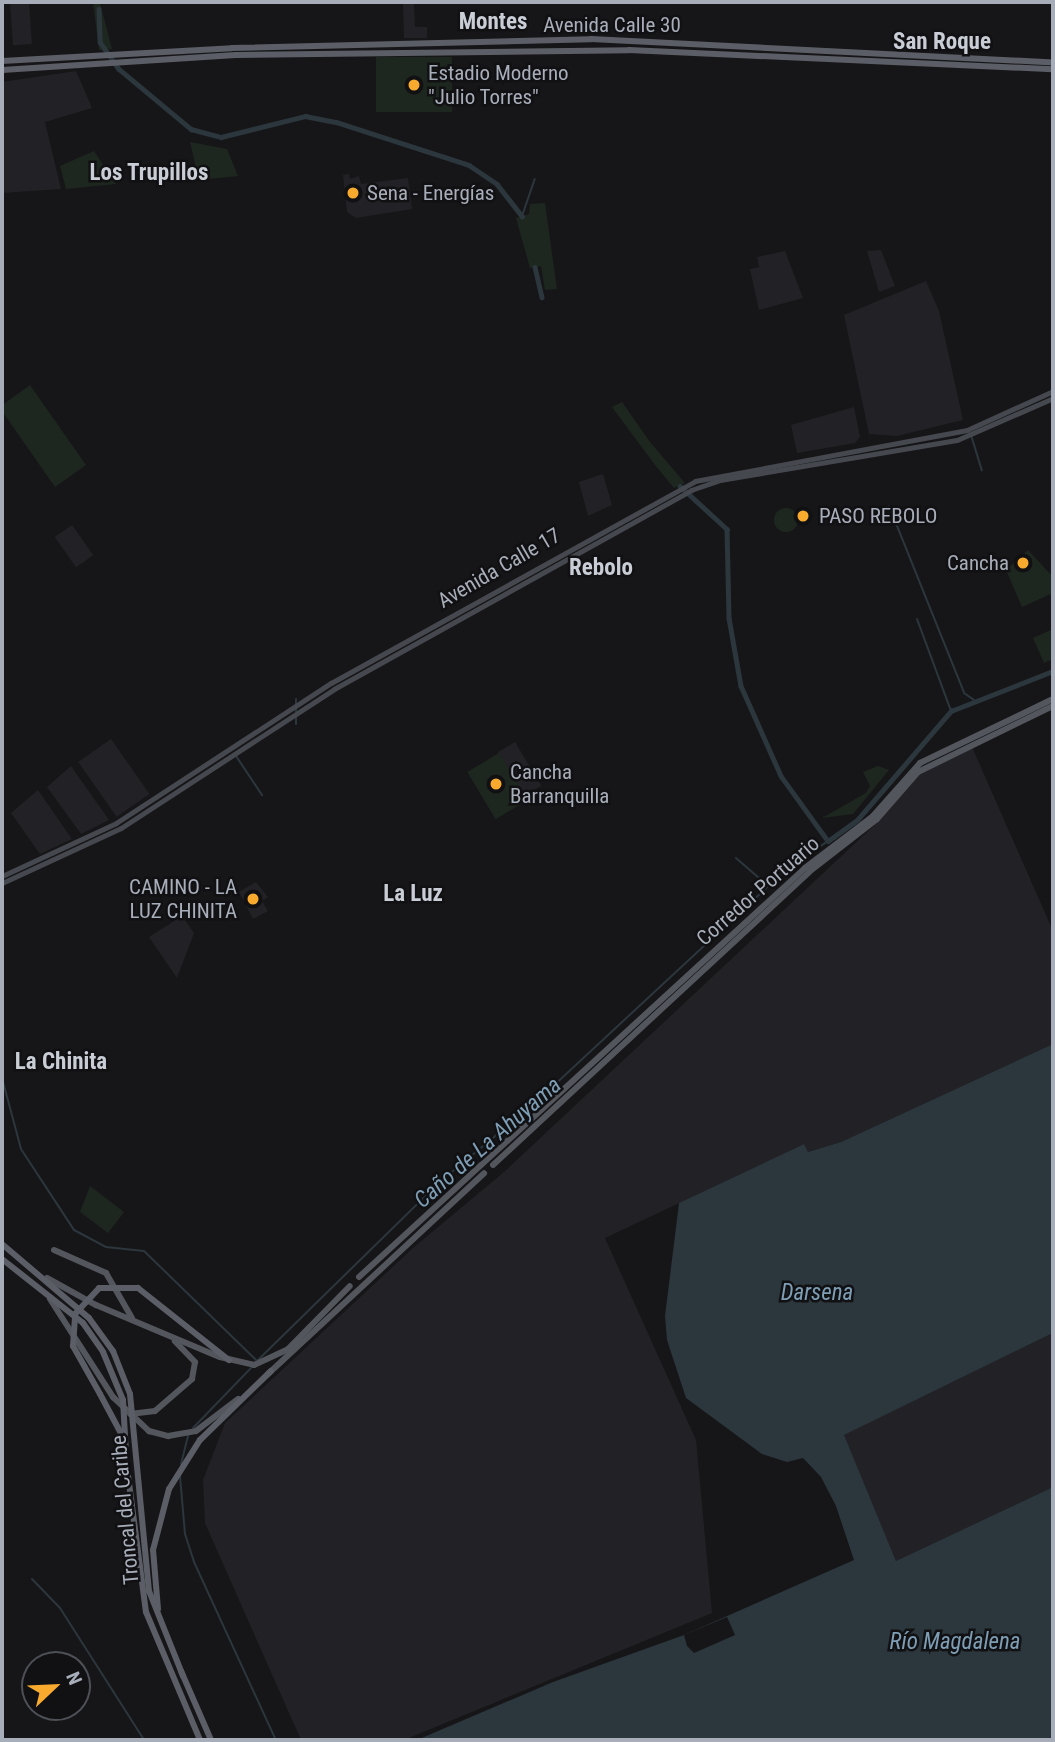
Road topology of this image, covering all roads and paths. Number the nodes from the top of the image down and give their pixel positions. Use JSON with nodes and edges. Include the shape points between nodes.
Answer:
{"nodes":[{"id":1,"x":2,"y":61,"type":"edge"},
{"id":2,"x":1053,"y":62,"type":"edge"},
{"id":3,"x":1053,"y":69,"type":"edge"},
{"id":4,"x":2,"y":70,"type":"edge"},
{"id":5,"x":1053,"y":391,"type":"edge"},
{"id":6,"x":1053,"y":398,"type":"edge"},
{"id":7,"x":1036,"y":405,"type":"junction"},
{"id":8,"x":1053,"y":699,"type":"edge"},
{"id":9,"x":1053,"y":706,"type":"edge"},
{"id":10,"x":233,"y":751,"type":"junction"},
{"id":11,"x":850,"y":840,"type":"junction"},
{"id":12,"x":2,"y":876,"type":"edge"},
{"id":13,"x":2,"y":883,"type":"edge"},
{"id":14,"x":540,"y":1119,"type":"junction"},
{"id":15,"x":493,"y":1165,"type":"dead end"},
{"id":16,"x":484,"y":1173,"type":"dead end"},
{"id":17,"x":2,"y":1244,"type":"edge"},
{"id":18,"x":54,"y":1250,"type":"dead end"},
{"id":19,"x":2,"y":1259,"type":"edge"},
{"id":20,"x":359,"y":1277,"type":"dead end"},
{"id":21,"x":47,"y":1278,"type":"junction"},
{"id":22,"x":40,"y":1286,"type":"junction"},
{"id":23,"x":350,"y":1286,"type":"dead end"},
{"id":24,"x":118,"y":1296,"type":"junction"},
{"id":25,"x":102,"y":1307,"type":"junction"},
{"id":26,"x":136,"y":1322,"type":"junction"},
{"id":27,"x":168,"y":1336,"type":"junction"},
{"id":28,"x":229,"y":1360,"type":"junction"},
{"id":29,"x":271,"y":1371,"type":"junction"},
{"id":30,"x":125,"y":1412,"type":"junction"},
{"id":31,"x":127,"y":1471,"type":"junction"},
{"id":32,"x":183,"y":1676,"type":"junction"},
{"id":33,"x":200,"y":1740,"type":"edge"},
{"id":34,"x":211,"y":1740,"type":"edge"}],
"edges":[{"from":1,"to":2,"type":"highway","name":"Avenida Calle 30","via":[[617,39]]},
{"from":3,"to":4,"type":"highway","name":"Avenida Calle 30","via":[[689,50],[236,55]]},
{"from":5,"to":7,"type":"main road","name":"Avenida Calle 17"},
{"from":6,"to":7,"type":"main road","name":"Avenida Calle 17"},
{"from":7,"to":10,"type":"main road","name":"Avenida Calle 17","via":[[970,433],[689,487],[554,554]]},
{"from":8,"to":11,"type":"main road","name":"Corredor Portuario","via":[[925,760]]},
{"from":9,"to":11,"type":"main road","name":"Corredor Portuario","via":[[928,765]]},
{"from":10,"to":12,"type":"main road","name":"Avenida Calle 17","via":[[116,823]]},
{"from":10,"to":13,"type":"main road","name":"Avenida Calle 17","via":[[121,828]]},
{"from":11,"to":14,"type":"main road","name":"Corredor Portuario","via":[[809,872]]},
{"from":14,"to":15,"type":"main road"},
{"from":14,"to":20,"type":"main road","via":[[479,1163]]},
{"from":16,"to":29,"type":"main road"},
{"from":17,"to":21,"type":"highway","name":"Troncal del Caribe"},
{"from":18,"to":24,"type":"main road","via":[[106,1273]]},
{"from":19,"to":22,"type":"highway","name":"Troncal del Caribe"},
{"from":21,"to":25,"type":"main road"},
{"from":21,"to":32,"type":"highway","name":"Troncal del Caribe","bridge":true,"via":[[89,1318],[113,1352],[130,1394],[149,1591]]},
{"from":22,"to":30,"type":"main road"},
{"from":22,"to":31,"type":"highway","name":"Troncal del Caribe","bridge":true,"via":[[83,1323],[111,1367],[123,1400]]},
{"from":23,"to":28,"type":"main road","via":[[288,1349],[263,1364]]},
{"from":24,"to":25,"type":"main road"},
{"from":24,"to":26,"type":"main road"},
{"from":25,"to":26,"type":"main road"},
{"from":26,"to":27,"type":"main road"},
{"from":27,"to":28,"type":"main road"},
{"from":27,"to":30,"type":"main road","via":[[191,1355],[192,1379],[145,1416]]},
{"from":28,"to":31,"type":"highway","bridge":true,"via":[[138,1288],[113,1284],[91,1293],[77,1309],[71,1335],[77,1356],[123,1434]]},
{"from":29,"to":30,"type":"main road","via":[[196,1431],[168,1436],[140,1426]]},
{"from":29,"to":32,"type":"highway","bridge":true,"via":[[206,1434],[169,1489],[153,1549],[158,1608]]},
{"from":31,"to":33,"type":"highway","name":"Troncal del Caribe","via":[[146,1612]]},
{"from":32,"to":34,"type":"highway","name":"Troncal del Caribe"}]}
